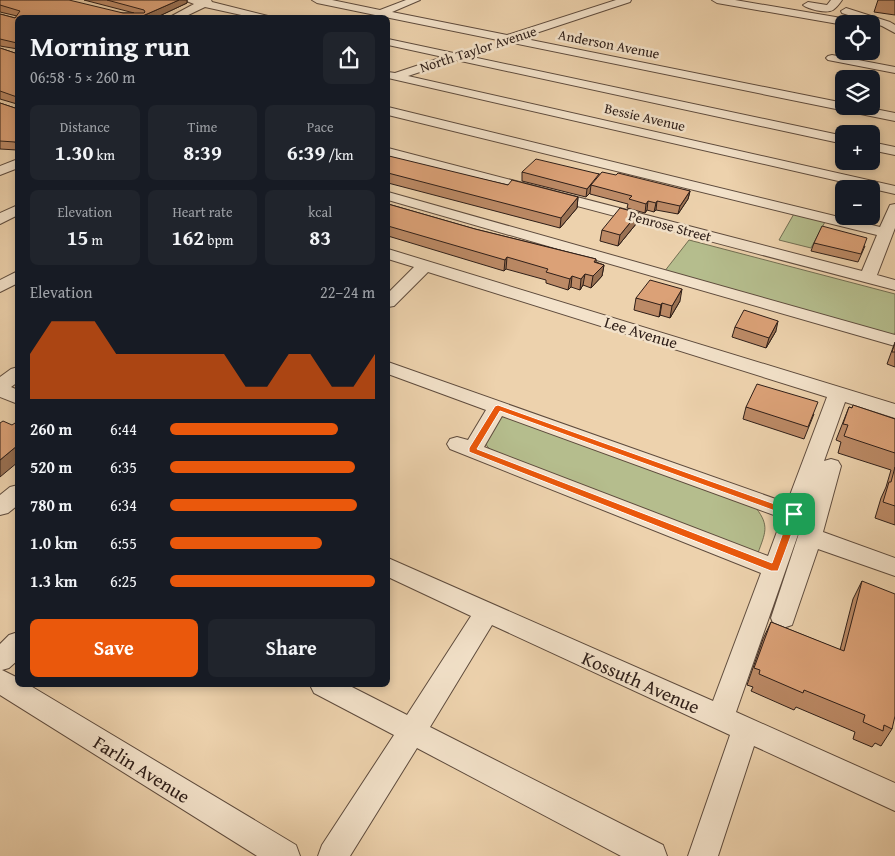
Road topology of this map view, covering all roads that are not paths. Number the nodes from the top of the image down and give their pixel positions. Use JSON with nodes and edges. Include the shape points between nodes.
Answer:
{"nodes":[{"id":1,"x":189,"y":0,"type":"edge"},
{"id":2,"x":317,"y":0,"type":"edge"},
{"id":3,"x":415,"y":0,"type":"edge"},
{"id":4,"x":626,"y":0,"type":"edge"},
{"id":5,"x":717,"y":0,"type":"edge"},
{"id":6,"x":773,"y":0,"type":"edge"},
{"id":7,"x":208,"y":2,"type":"edge"},
{"id":8,"x":834,"y":3,"type":"edge"},
{"id":9,"x":380,"y":12,"type":"junction"},
{"id":10,"x":180,"y":15,"type":"edge"},
{"id":11,"x":259,"y":15,"type":"edge"},
{"id":12,"x":835,"y":20,"type":"edge"},
{"id":13,"x":880,"y":28,"type":"edge"},
{"id":14,"x":895,"y":30,"type":"edge"},
{"id":15,"x":509,"y":39,"type":"junction"},
{"id":16,"x":390,"y":42,"type":"edge"},
{"id":17,"x":491,"y":45,"type":"dead end"},
{"id":18,"x":473,"y":51,"type":"dead end"},
{"id":19,"x":455,"y":57,"type":"junction"},
{"id":20,"x":832,"y":58,"type":"dead end"},
{"id":21,"x":895,"y":70,"type":"edge"},
{"id":22,"x":390,"y":77,"type":"edge"},
{"id":23,"x":390,"y":111,"type":"edge"},
{"id":24,"x":895,"y":117,"type":"edge"},
{"id":25,"x":835,"y":138,"type":"edge"},
{"id":26,"x":880,"y":148,"type":"edge"},
{"id":27,"x":895,"y":151,"type":"edge"},
{"id":28,"x":390,"y":153,"type":"edge"},
{"id":29,"x":895,"y":190,"type":"edge"},
{"id":30,"x":390,"y":197,"type":"edge"},
{"id":31,"x":895,"y":208,"type":"edge"},
{"id":32,"x":15,"y":211,"type":"edge"},
{"id":33,"x":0,"y":219,"type":"edge"},
{"id":34,"x":886,"y":233,"type":"junction"},
{"id":35,"x":390,"y":255,"type":"edge"},
{"id":36,"x":426,"y":266,"type":"junction"},
{"id":37,"x":15,"y":278,"type":"edge"},
{"id":38,"x":868,"y":278,"type":"junction"},
{"id":39,"x":895,"y":285,"type":"edge"},
{"id":40,"x":0,"y":287,"type":"edge"},
{"id":41,"x":390,"y":300,"type":"edge"},
{"id":42,"x":895,"y":341,"type":"edge"},
{"id":43,"x":390,"y":369,"type":"edge"},
{"id":44,"x":15,"y":375,"type":"edge"},
{"id":45,"x":0,"y":386,"type":"edge"},
{"id":46,"x":0,"y":390,"type":"edge"},
{"id":47,"x":838,"y":394,"type":"junction"},
{"id":48,"x":15,"y":397,"type":"edge"},
{"id":49,"x":498,"y":407,"type":"junction"},
{"id":50,"x":895,"y":411,"type":"edge"},
{"id":51,"x":831,"y":466,"type":"dead end"},
{"id":52,"x":15,"y":496,"type":"edge"},
{"id":53,"x":0,"y":508,"type":"edge"},
{"id":54,"x":794,"y":514,"type":"junction"},
{"id":55,"x":810,"y":537,"type":"junction"},
{"id":56,"x":895,"y":567,"type":"edge"},
{"id":57,"x":390,"y":568,"type":"edge"},
{"id":58,"x":774,"y":568,"type":"junction"},
{"id":59,"x":487,"y":612,"type":"junction"},
{"id":60,"x":783,"y":618,"type":"dead end"},
{"id":61,"x":15,"y":646,"type":"edge"},
{"id":62,"x":0,"y":660,"type":"edge"},
{"id":63,"x":0,"y":681,"type":"edge"},
{"id":64,"x":327,"y":687,"type":"edge"},
{"id":65,"x":720,"y":718,"type":"junction"},
{"id":66,"x":746,"y":729,"type":"junction"},
{"id":67,"x":411,"y":731,"type":"junction"},
{"id":68,"x":895,"y":797,"type":"edge"},
{"id":69,"x":285,"y":856,"type":"edge"},
{"id":70,"x":332,"y":856,"type":"edge"},
{"id":71,"x":652,"y":856,"type":"edge"},
{"id":72,"x":703,"y":856,"type":"edge"}],
"edges":[{"from":1,"to":7,"type":"street"},
{"from":2,"to":9,"type":"street","name":"Anderson Avenue"},
{"from":3,"to":9,"type":"street"},
{"from":4,"to":15,"type":"street","name":"North Taylor Avenue"},
{"from":5,"to":12,"type":"street"},
{"from":6,"to":8,"type":"street","via":[[829,8]]},
{"from":7,"to":10,"type":"street"},
{"from":7,"to":11,"type":"street"},
{"from":8,"to":14,"type":"street"},
{"from":9,"to":15,"type":"street","name":"Anderson Avenue"},
{"from":13,"to":14,"type":"street"},
{"from":15,"to":17,"type":"street","name":"North Taylor Avenue"},
{"from":15,"to":24,"type":"street","name":"Anderson Avenue"},
{"from":16,"to":19,"type":"street"},
{"from":18,"to":19,"type":"street","name":"North Taylor Avenue"},
{"from":19,"to":22,"type":"street","name":"North Taylor Avenue"},
{"from":19,"to":25,"type":"street"},
{"from":20,"to":21,"type":"street"},
{"from":22,"to":29,"type":"street","name":"Bessie Avenue"},
{"from":23,"to":34,"type":"street"},
{"from":26,"to":27,"type":"street"},
{"from":28,"to":38,"type":"street","name":"Penrose Street"},
{"from":30,"to":42,"type":"street"},
{"from":31,"to":34,"type":"street"},
{"from":32,"to":33,"type":"street"},
{"from":34,"to":38,"type":"street"},
{"from":35,"to":36,"type":"street","name":"Lee Avenue"},
{"from":36,"to":41,"type":"street"},
{"from":36,"to":47,"type":"street","name":"Lee Avenue"},
{"from":37,"to":40,"type":"street"},
{"from":38,"to":39,"type":"street","name":"Penrose Street"},
{"from":43,"to":49,"type":"street"},
{"from":44,"to":45,"type":"street"},
{"from":46,"to":48,"type":"street"},
{"from":47,"to":50,"type":"street","name":"Lee Avenue"},
{"from":47,"to":54,"type":"street"},
{"from":49,"to":54,"type":"street"},
{"from":49,"to":58,"type":"street","via":[[465,447]]},
{"from":51,"to":55,"type":"street"},
{"from":52,"to":53,"type":"street"},
{"from":54,"to":58,"type":"street"},
{"from":55,"to":56,"type":"street"},
{"from":55,"to":60,"type":"street"},
{"from":57,"to":59,"type":"street","name":"Kossuth Avenue"},
{"from":58,"to":65,"type":"street"},
{"from":59,"to":65,"type":"street","name":"Kossuth Avenue"},
{"from":59,"to":67,"type":"street"},
{"from":61,"to":62,"type":"street"},
{"from":63,"to":69,"type":"street","name":"Farlin Avenue"},
{"from":64,"to":67,"type":"street"},
{"from":65,"to":66,"type":"street","name":"Kossuth Avenue"},
{"from":66,"to":68,"type":"street","name":"Kossuth Avenue"},
{"from":66,"to":72,"type":"street"},
{"from":67,"to":70,"type":"street"},
{"from":67,"to":71,"type":"street"}]}
